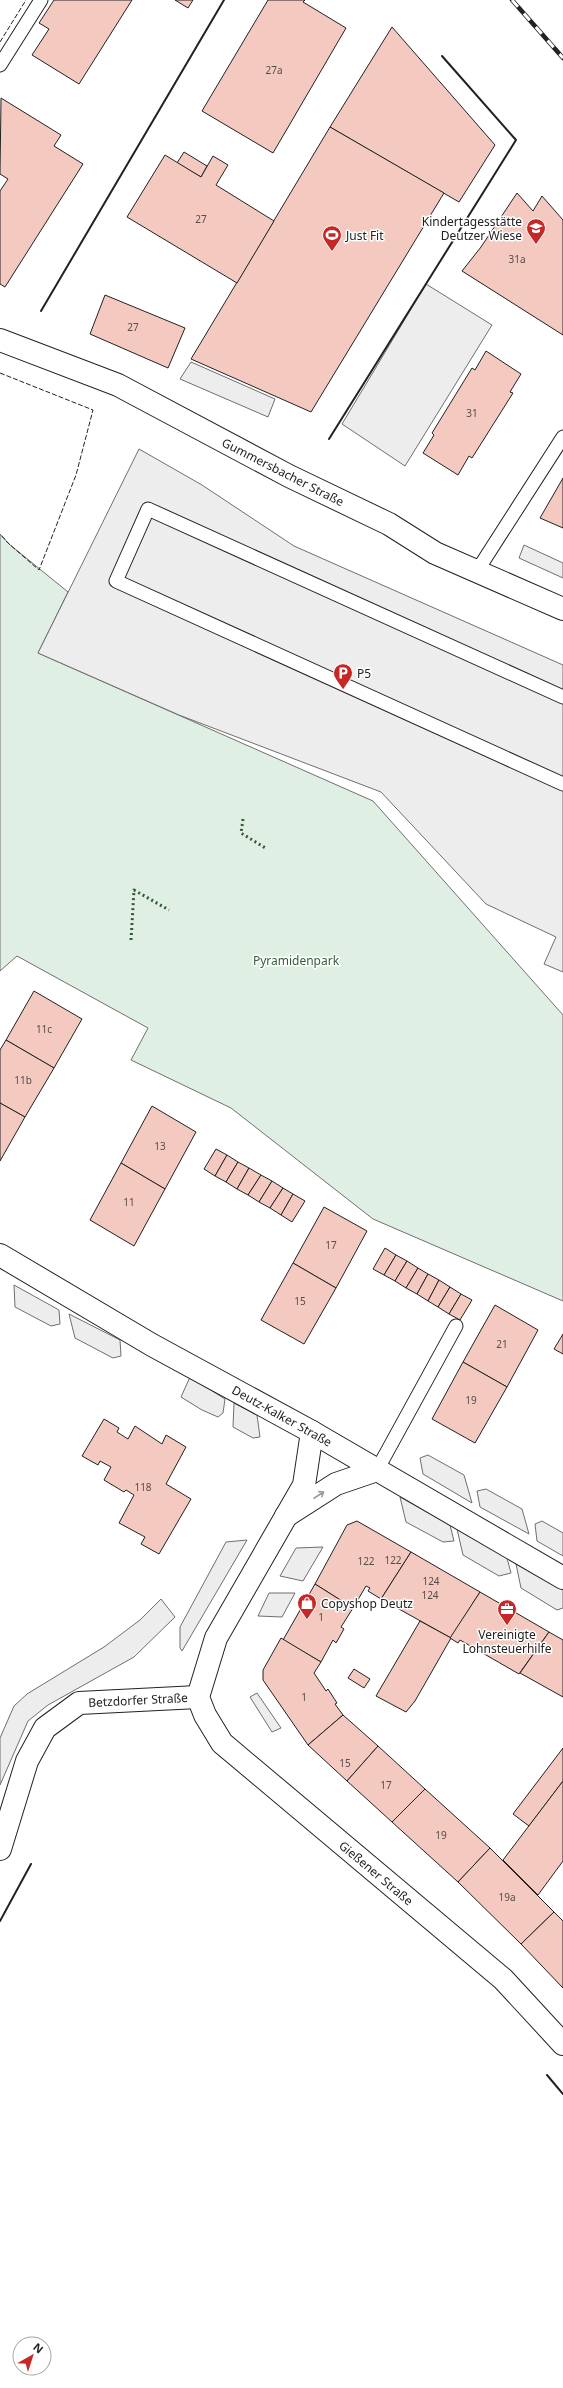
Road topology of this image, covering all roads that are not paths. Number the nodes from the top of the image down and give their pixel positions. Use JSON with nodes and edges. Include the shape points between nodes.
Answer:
{"nodes":[{"id":1,"x":41,"y":0,"type":"edge"},
{"id":2,"x":0,"y":65,"type":"edge"},
{"id":3,"x":0,"y":340,"type":"edge"},
{"id":4,"x":563,"y":436,"type":"edge"},
{"id":5,"x":477,"y":571,"type":"junction"},
{"id":6,"x":563,"y":609,"type":"edge"},
{"id":7,"x":563,"y":697,"type":"edge"},
{"id":8,"x":563,"y":784,"type":"edge"},
{"id":9,"x":0,"y":1255,"type":"edge"},
{"id":10,"x":456,"y":1326,"type":"dead end"},
{"id":11,"x":312,"y":1432,"type":"junction"},
{"id":12,"x":377,"y":1470,"type":"junction"},
{"id":13,"x":286,"y":1516,"type":"junction"},
{"id":14,"x":563,"y":1578,"type":"edge"},
{"id":15,"x":198,"y":1697,"type":"junction"},
{"id":16,"x":0,"y":1849,"type":"edge"},
{"id":17,"x":563,"y":2044,"type":"edge"}],
"edges":[{"from":1,"to":2,"type":"lane"},
{"from":3,"to":5,"type":"street","name":"Gummersbacher Straße","via":[[118,385],[289,476],[389,524],[435,553]]},
{"from":4,"to":5,"type":"lane"},
{"from":5,"to":6,"type":"street","name":"Gummersbacher Straße"},
{"from":7,"to":8,"type":"lane","via":[[148,509],[116,581]]},
{"from":9,"to":11,"type":"street","name":"Deutz-Kalker Straße","via":[[152,1345]]},
{"from":10,"to":12,"type":"lane"},
{"from":11,"to":12,"type":"street","name":"Deutz-Kalker Straße"},
{"from":11,"to":13,"type":"street","name":"Betzdorfer Straße","via":[[304,1485]]},
{"from":13,"to":12,"type":"street","one_way":true,"via":[[336,1484]]},
{"from":12,"to":14,"type":"street","name":"Deutz-Kalker Straße"},
{"from":13,"to":15,"type":"street","name":"Betzdorfer Straße","via":[[216,1638]]},
{"from":15,"to":16,"type":"street","name":"Betzdorfer Straße","via":[[79,1703],[46,1728],[27,1761]]},
{"from":15,"to":17,"type":"street","name":"Gießener Straße","via":[[222,1743],[503,1979]]}]}
